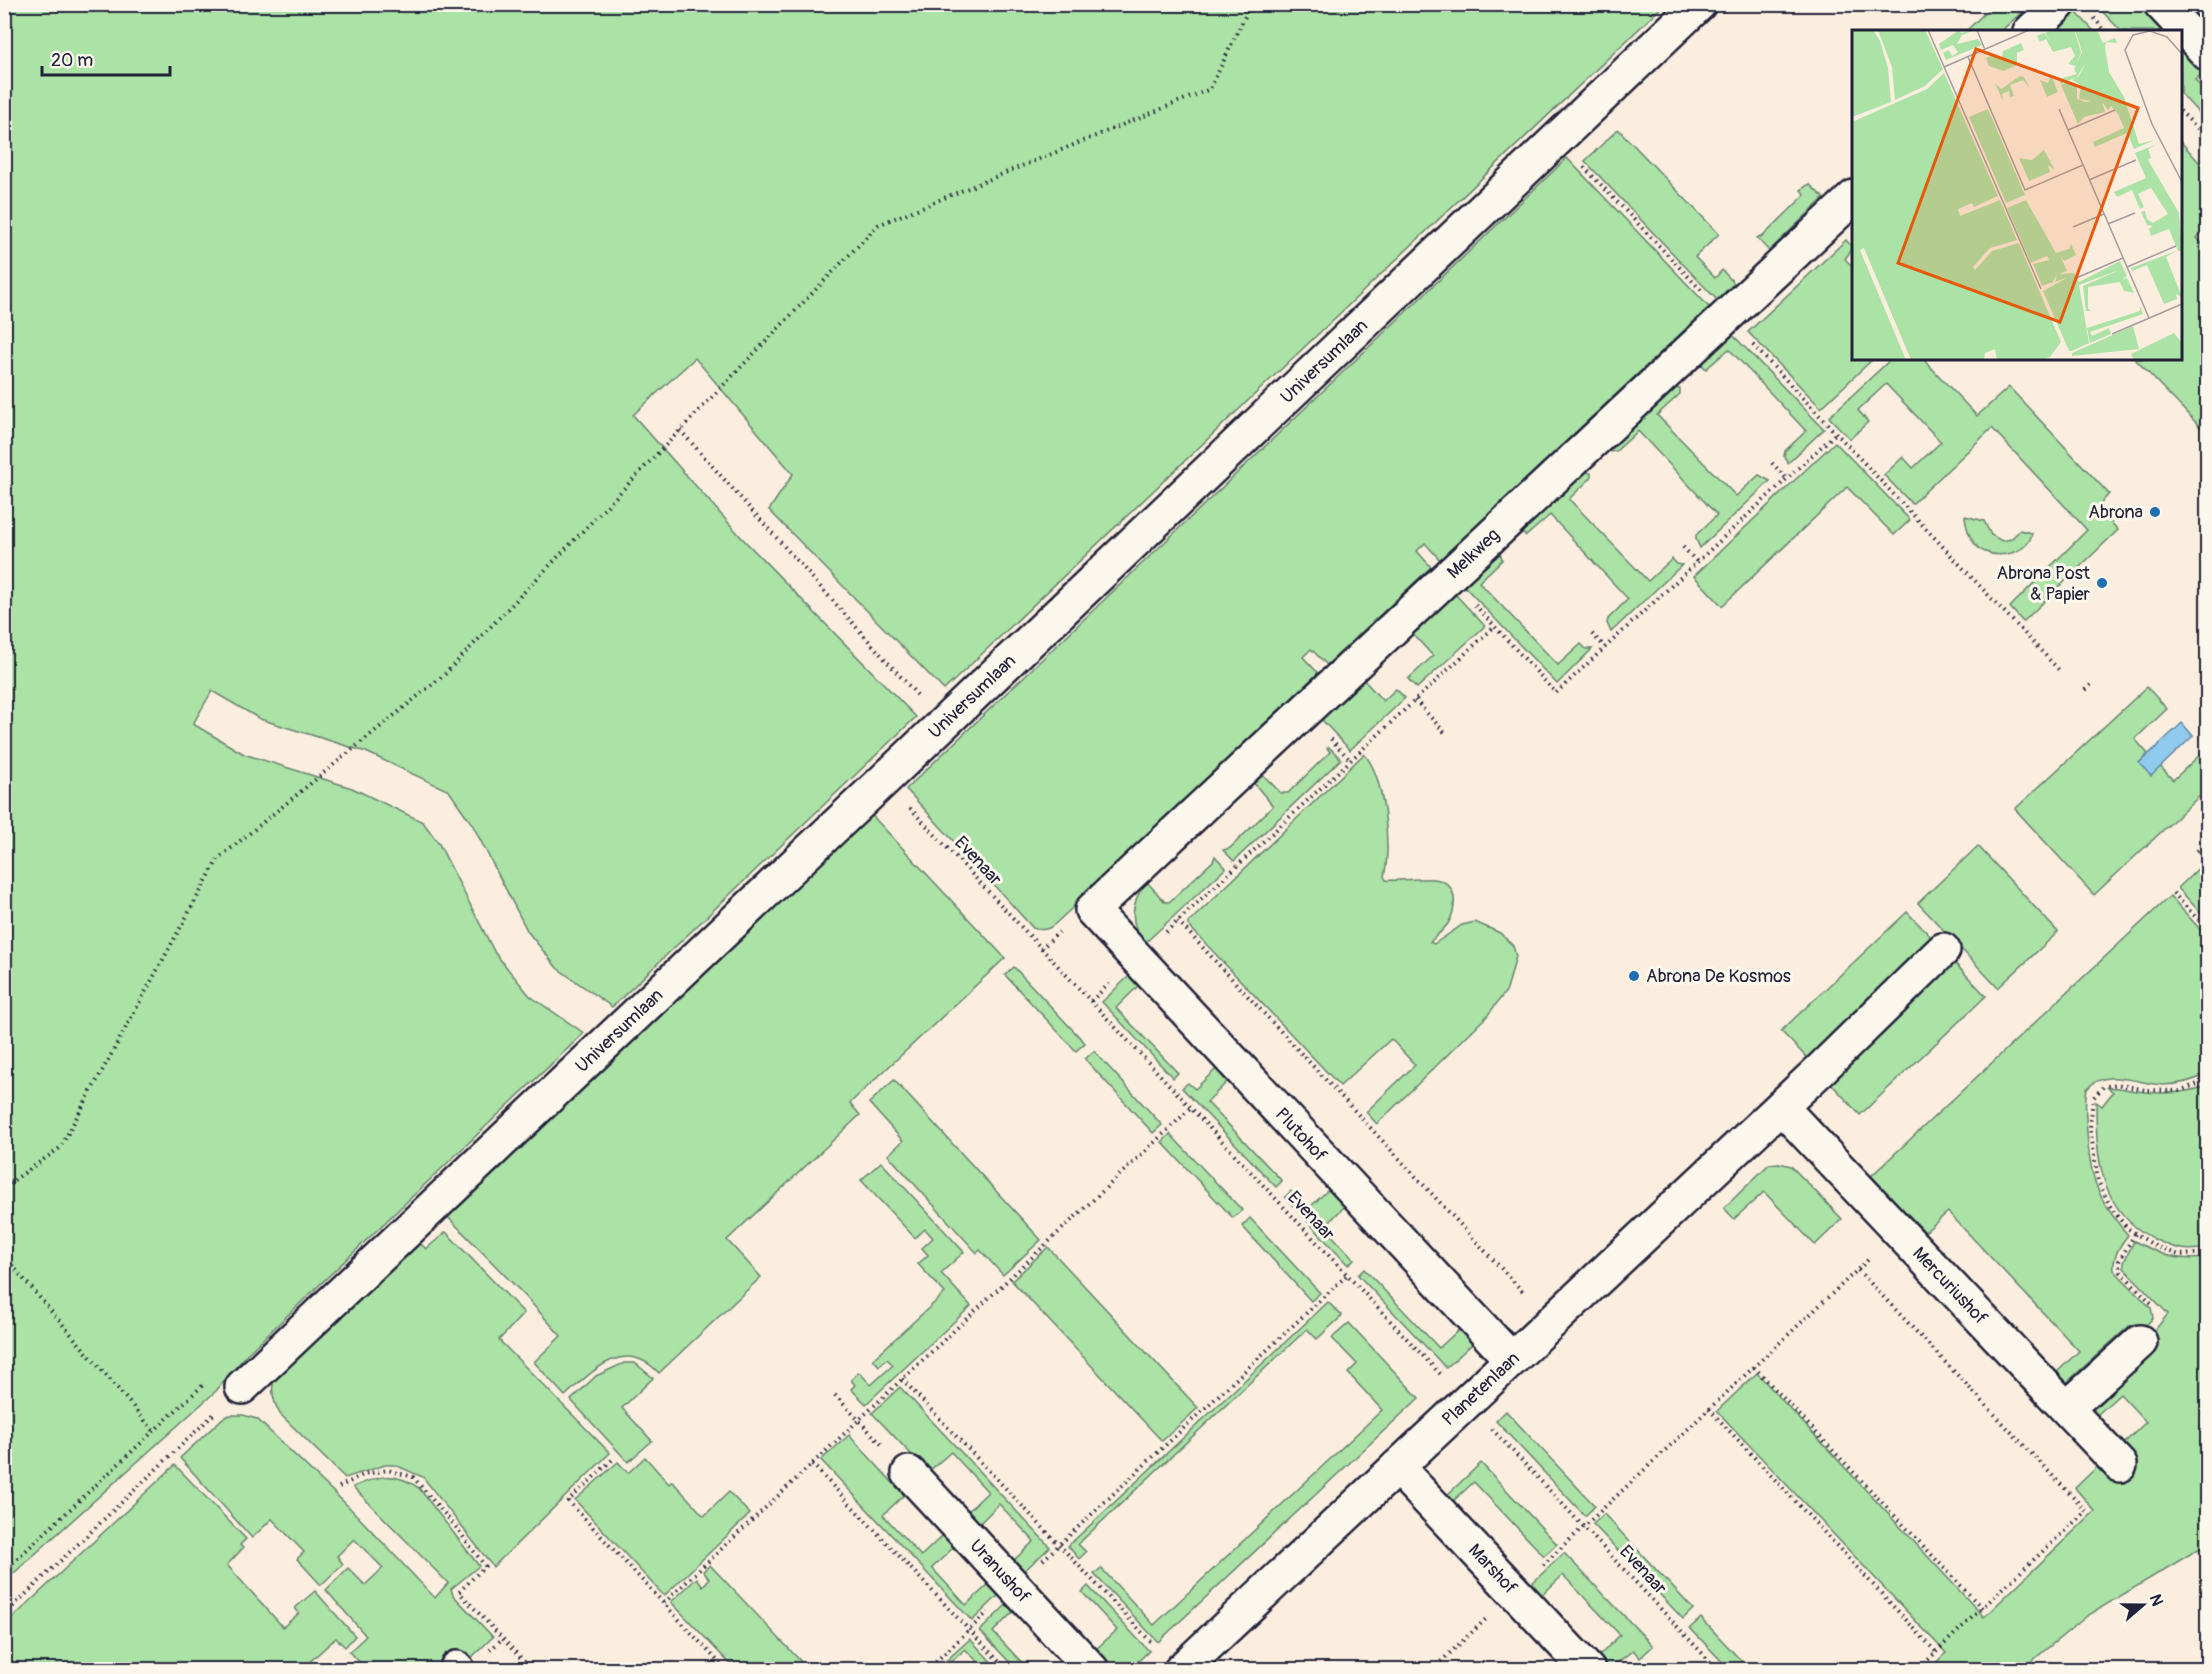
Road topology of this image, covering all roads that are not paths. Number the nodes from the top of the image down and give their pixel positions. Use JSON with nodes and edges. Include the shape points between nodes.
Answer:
{"nodes":[{"id":1,"x":1699,"y":4,"type":"edge"},
{"id":2,"x":2059,"y":4,"type":"edge"},
{"id":3,"x":2161,"y":4,"type":"edge"},
{"id":4,"x":2032,"y":30,"type":"edge"},
{"id":5,"x":2208,"y":54,"type":"edge"},
{"id":6,"x":1852,"y":199,"type":"edge"},
{"id":7,"x":1092,"y":910,"type":"joint"},
{"id":8,"x":1943,"y":950,"type":"dead end"},
{"id":9,"x":1781,"y":1107,"type":"junction"},
{"id":10,"x":2140,"y":1342,"type":"road end"},
{"id":11,"x":1511,"y":1359,"type":"junction"},
{"id":12,"x":243,"y":1387,"type":"road end"},
{"id":13,"x":2067,"y":1408,"type":"junction"},
{"id":14,"x":2120,"y":1466,"type":"dead end"},
{"id":15,"x":1397,"y":1467,"type":"junction"},
{"id":16,"x":909,"y":1473,"type":"road end"},
{"id":17,"x":1092,"y":1670,"type":"edge"},
{"id":18,"x":1181,"y":1670,"type":"edge"},
{"id":19,"x":1588,"y":1670,"type":"edge"}],
"edges":[{"from":1,"to":12,"type":"street","name":"Universumlaan"},
{"from":2,"to":4,"type":"street"},
{"from":3,"to":5,"type":"street"},
{"from":6,"to":7,"type":"street","name":"Melkweg"},
{"from":7,"to":11,"type":"street","name":"Plutohof"},
{"from":8,"to":9,"type":"street","name":"Planetenlaan"},
{"from":9,"to":11,"type":"street","name":"Planetenlaan"},
{"from":9,"to":13,"type":"street","name":"Mercuriushof","via":[[1853,1171],[1899,1231]]},
{"from":10,"to":13,"type":"street"},
{"from":11,"to":15,"type":"street","name":"Planetenlaan"},
{"from":13,"to":14,"type":"street","name":"Mercuriushof"},
{"from":15,"to":18,"type":"street","name":"Planetenlaan"},
{"from":15,"to":19,"type":"street","name":"Marshof"},
{"from":16,"to":17,"type":"street","name":"Uranushof"}]}
